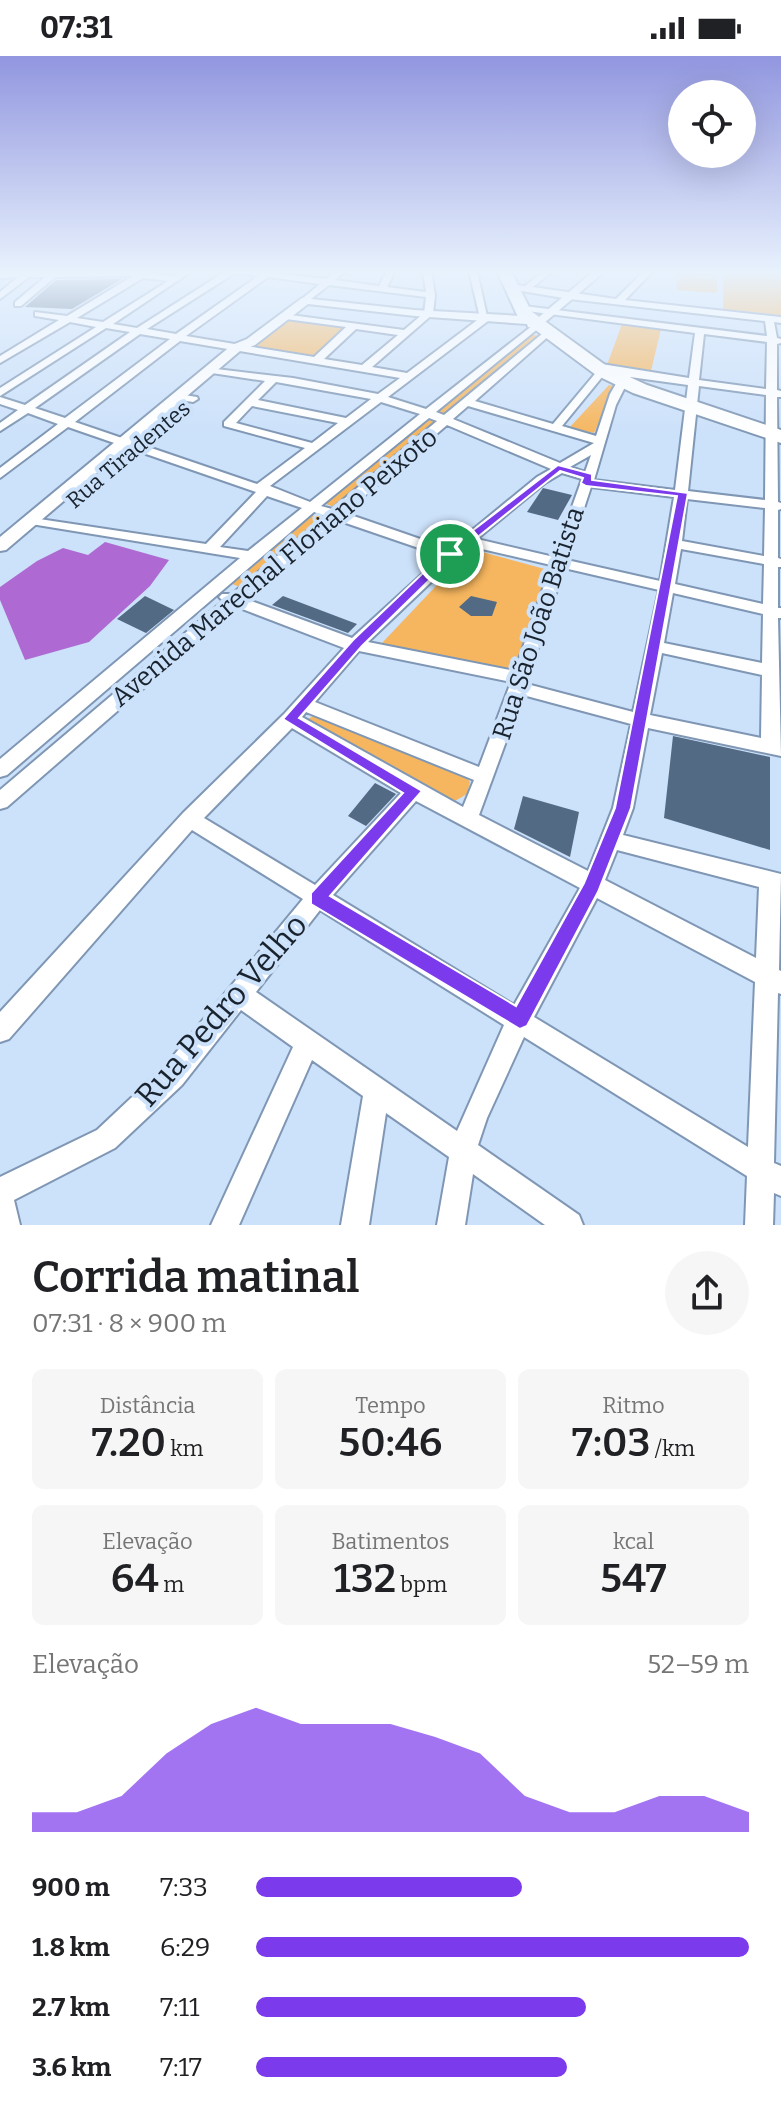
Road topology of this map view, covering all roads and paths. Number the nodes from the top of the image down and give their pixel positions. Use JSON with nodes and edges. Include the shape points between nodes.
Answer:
{"nodes":[{"id":1,"x":100,"y":325,"type":"edge"},
{"id":2,"x":57,"y":326,"type":"edge"},
{"id":3,"x":104,"y":326,"type":"edge"},
{"id":4,"x":147,"y":326,"type":"edge"},
{"id":5,"x":195,"y":326,"type":"edge"},
{"id":6,"x":274,"y":326,"type":"edge"},
{"id":7,"x":350,"y":326,"type":"edge"},
{"id":8,"x":353,"y":326,"type":"junction"},
{"id":9,"x":415,"y":326,"type":"edge"},
{"id":10,"x":470,"y":326,"type":"edge"},
{"id":11,"x":531,"y":326,"type":"edge"},
{"id":12,"x":533,"y":326,"type":"edge"},
{"id":13,"x":545,"y":326,"type":"edge"},
{"id":14,"x":628,"y":326,"type":"edge"},
{"id":15,"x":700,"y":330,"type":"junction"},
{"id":16,"x":138,"y":331,"type":"junction"},
{"id":17,"x":406,"y":333,"type":"junction"},
{"id":18,"x":177,"y":338,"type":"junction"},
{"id":19,"x":777,"y":340,"type":"edge"},
{"id":20,"x":246,"y":347,"type":"junction"},
{"id":21,"x":0,"y":360,"type":"edge"},
{"id":22,"x":316,"y":361,"type":"junction"},
{"id":23,"x":597,"y":367,"type":"junction"},
{"id":24,"x":364,"y":369,"type":"junction"},
{"id":25,"x":219,"y":371,"type":"junction"},
{"id":26,"x":776,"y":372,"type":"edge"},
{"id":27,"x":407,"y":376,"type":"junction"},
{"id":28,"x":624,"y":377,"type":"junction"},
{"id":29,"x":271,"y":381,"type":"junction"},
{"id":30,"x":694,"y":383,"type":"junction"},
{"id":31,"x":0,"y":393,"type":"edge"},
{"id":32,"x":776,"y":393,"type":"edge"},
{"id":33,"x":376,"y":399,"type":"junction"},
{"id":34,"x":0,"y":400,"type":"edge"},
{"id":35,"x":249,"y":402,"type":"junction"},
{"id":36,"x":467,"y":402,"type":"junction"},
{"id":37,"x":693,"y":408,"type":"junction"},
{"id":38,"x":28,"y":409,"type":"junction"},
{"id":39,"x":427,"y":413,"type":"junction"},
{"id":40,"x":445,"y":421,"type":"junction"},
{"id":41,"x":69,"y":422,"type":"junction"},
{"id":42,"x":348,"y":422,"type":"junction"},
{"id":43,"x":776,"y":427,"type":"edge"},
{"id":44,"x":0,"y":428,"type":"edge"},
{"id":45,"x":555,"y":428,"type":"junction"},
{"id":46,"x":130,"y":442,"type":"junction"},
{"id":47,"x":598,"y":444,"type":"junction"},
{"id":48,"x":315,"y":447,"type":"junction"},
{"id":49,"x":776,"y":466,"type":"edge"},
{"id":50,"x":558,"y":468,"type":"junction"},
{"id":51,"x":0,"y":474,"type":"edge"},
{"id":52,"x":587,"y":480,"type":"junction"},
{"id":53,"x":263,"y":488,"type":"junction"},
{"id":54,"x":683,"y":493,"type":"junction"},
{"id":55,"x":313,"y":506,"type":"junction"},
{"id":56,"x":776,"y":506,"type":"edge"},
{"id":57,"x":335,"y":514,"type":"junction"},
{"id":58,"x":38,"y":521,"type":"junction"},
{"id":59,"x":466,"y":541,"type":"junction"},
{"id":60,"x":675,"y":544,"type":"junction"},
{"id":61,"x":4,"y":549,"type":"edge"},
{"id":62,"x":210,"y":549,"type":"junction"},
{"id":63,"x":450,"y":554,"type":"junction"},
{"id":64,"x":251,"y":556,"type":"junction"},
{"id":65,"x":776,"y":562,"type":"edge"},
{"id":66,"x":556,"y":564,"type":"junction"},
{"id":67,"x":664,"y":589,"type":"junction"},
{"id":68,"x":212,"y":591,"type":"junction"},
{"id":69,"x":234,"y":599,"type":"junction"},
{"id":70,"x":776,"y":613,"type":"edge"},
{"id":71,"x":357,"y":643,"type":"junction"},
{"id":72,"x":654,"y":646,"type":"junction"},
{"id":73,"x":775,"y":671,"type":"edge"},
{"id":74,"x":520,"y":683,"type":"junction"},
{"id":75,"x":296,"y":712,"type":"junction"},
{"id":76,"x":640,"y":720,"type":"junction"},
{"id":77,"x":775,"y":748,"type":"edge"},
{"id":78,"x":0,"y":770,"type":"edge"},
{"id":79,"x":485,"y":777,"type":"junction"},
{"id":80,"x":414,"y":791,"type":"junction"},
{"id":81,"x":0,"y":801,"type":"edge"},
{"id":82,"x":468,"y":818,"type":"junction"},
{"id":83,"x":190,"y":819,"type":"junction"},
{"id":84,"x":613,"y":841,"type":"junction"},
{"id":85,"x":775,"y":882,"type":"edge"},
{"id":86,"x":592,"y":887,"type":"junction"},
{"id":87,"x":317,"y":898,"type":"junction"},
{"id":88,"x":774,"y":979,"type":"edge"},
{"id":89,"x":240,"y":995,"type":"junction"},
{"id":90,"x":520,"y":1019,"type":"junction"},
{"id":91,"x":0,"y":1030,"type":"edge"},
{"id":92,"x":307,"y":1044,"type":"junction"},
{"id":93,"x":377,"y":1090,"type":"junction"},
{"id":94,"x":463,"y":1150,"type":"junction"},
{"id":95,"x":759,"y":1168,"type":"junction"},
{"id":96,"x":781,"y":1182,"type":"edge"},
{"id":97,"x":0,"y":1192,"type":"edge"},
{"id":98,"x":0,"y":1199,"type":"edge"},
{"id":99,"x":6,"y":1225,"type":"edge"},
{"id":100,"x":225,"y":1225,"type":"edge"},
{"id":101,"x":355,"y":1225,"type":"edge"},
{"id":102,"x":451,"y":1225,"type":"edge"},
{"id":103,"x":569,"y":1225,"type":"edge"},
{"id":104,"x":759,"y":1225,"type":"edge"}],
"edges":[{"from":1,"to":31,"type":"street"},
{"from":2,"to":21,"type":"street"},
{"from":3,"to":16,"type":"street"},
{"from":4,"to":16,"type":"street"},
{"from":5,"to":18,"type":"street"},
{"from":6,"to":20,"type":"street","name":"Rua Tiradentes"},
{"from":7,"to":8,"type":"street"},
{"from":8,"to":17,"type":"street"},
{"from":8,"to":22,"type":"street"},
{"from":9,"to":17,"type":"street"},
{"from":10,"to":27,"type":"street"},
{"from":11,"to":39,"type":"street","name":"Avenida Marechal Floriano Peixoto"},
{"from":12,"to":36,"type":"street","name":"Avenida Marechal Floriano Peixoto"},
{"from":13,"to":23,"type":"highway"},
{"from":14,"to":15,"type":"street"},
{"from":15,"to":19,"type":"street"},
{"from":15,"to":30,"type":"street"},
{"from":16,"to":18,"type":"street"},
{"from":16,"to":38,"type":"street"},
{"from":17,"to":24,"type":"street"},
{"from":18,"to":20,"type":"street"},
{"from":18,"to":41,"type":"street"},
{"from":19,"to":26,"type":"street"},
{"from":20,"to":22,"type":"street"},
{"from":20,"to":25,"type":"street","name":"Rua Tiradentes"},
{"from":22,"to":24,"type":"street"},
{"from":23,"to":28,"type":"highway"},
{"from":23,"to":45,"type":"street"},
{"from":24,"to":27,"type":"street"},
{"from":25,"to":29,"type":"street"},
{"from":25,"to":46,"type":"street","name":"Rua Tiradentes"},
{"from":26,"to":32,"type":"street"},
{"from":27,"to":33,"type":"street"},
{"from":28,"to":30,"type":"street"},
{"from":28,"to":37,"type":"highway"},
{"from":28,"to":47,"type":"street","name":"Rua São João Batista"},
{"from":29,"to":33,"type":"street"},
{"from":29,"to":35,"type":"street"},
{"from":30,"to":32,"type":"street"},
{"from":30,"to":37,"type":"street"},
{"from":32,"to":43,"type":"street"},
{"from":33,"to":39,"type":"street"},
{"from":33,"to":42,"type":"street"},
{"from":34,"to":38,"type":"street"},
{"from":35,"to":42,"type":"street"},
{"from":35,"to":48,"type":"street","via":[[228,423]]},
{"from":36,"to":40,"type":"street","name":"Avenida Marechal Floriano Peixoto"},
{"from":36,"to":45,"type":"street"},
{"from":37,"to":43,"type":"highway"},
{"from":37,"to":54,"type":"street"},
{"from":38,"to":41,"type":"street"},
{"from":38,"to":44,"type":"street"},
{"from":39,"to":40,"type":"street"},
{"from":39,"to":55,"type":"street","name":"Avenida Marechal Floriano Peixoto"},
{"from":40,"to":50,"type":"street"},
{"from":40,"to":57,"type":"street","name":"Avenida Marechal Floriano Peixoto"},
{"from":41,"to":46,"type":"street"},
{"from":41,"to":51,"type":"street"},
{"from":42,"to":48,"type":"street"},
{"from":43,"to":49,"type":"street"},
{"from":45,"to":47,"type":"street"},
{"from":46,"to":53,"type":"street"},
{"from":46,"to":58,"type":"street","name":"Rua Tiradentes"},
{"from":47,"to":50,"type":"street"},
{"from":47,"to":52,"type":"street","name":"Rua São João Batista"},
{"from":48,"to":53,"type":"street"},
{"from":49,"to":56,"type":"street"},
{"from":50,"to":52,"type":"street"},
{"from":50,"to":59,"type":"street"},
{"from":52,"to":54,"type":"street"},
{"from":52,"to":66,"type":"street","name":"Rua São João Batista"},
{"from":53,"to":55,"type":"street"},
{"from":53,"to":62,"type":"street"},
{"from":54,"to":56,"type":"street"},
{"from":54,"to":60,"type":"street"},
{"from":55,"to":57,"type":"street"},
{"from":55,"to":64,"type":"street","name":"Avenida Marechal Floriano Peixoto"},
{"from":56,"to":65,"type":"street"},
{"from":57,"to":63,"type":"street"},
{"from":57,"to":69,"type":"street","name":"Avenida Marechal Floriano Peixoto"},
{"from":58,"to":61,"type":"street","name":"Rua Tiradentes"},
{"from":58,"to":62,"type":"street"},
{"from":59,"to":63,"type":"street"},
{"from":59,"to":66,"type":"street"},
{"from":60,"to":65,"type":"street"},
{"from":60,"to":67,"type":"street"},
{"from":62,"to":64,"type":"street"},
{"from":63,"to":71,"type":"street"},
{"from":64,"to":68,"type":"street","name":"Avenida Marechal Floriano Peixoto"},
{"from":65,"to":70,"type":"street"},
{"from":66,"to":67,"type":"street"},
{"from":66,"to":74,"type":"street","name":"Rua São João Batista"},
{"from":67,"to":70,"type":"street"},
{"from":67,"to":72,"type":"street"},
{"from":68,"to":69,"type":"street"},
{"from":68,"to":78,"type":"street","name":"Avenida Marechal Floriano Peixoto"},
{"from":69,"to":71,"type":"street","via":[[330,638]]},
{"from":69,"to":81,"type":"street","name":"Avenida Marechal Floriano Peixoto"},
{"from":70,"to":73,"type":"street"},
{"from":71,"to":74,"type":"street"},
{"from":71,"to":75,"type":"street"},
{"from":72,"to":73,"type":"street"},
{"from":72,"to":76,"type":"street"},
{"from":73,"to":77,"type":"street"},
{"from":74,"to":76,"type":"street"},
{"from":74,"to":79,"type":"street","name":"Rua São João Batista"},
{"from":75,"to":79,"type":"street"},
{"from":75,"to":80,"type":"street"},
{"from":75,"to":83,"type":"street"},
{"from":76,"to":77,"type":"street"},
{"from":76,"to":84,"type":"street"},
{"from":79,"to":82,"type":"street","name":"Rua São João Batista"},
{"from":80,"to":82,"type":"street"},
{"from":80,"to":87,"type":"street","name":"Rua Pedro Velho"},
{"from":82,"to":86,"type":"street"},
{"from":83,"to":87,"type":"street"},
{"from":83,"to":91,"type":"street"},
{"from":84,"to":85,"type":"street"},
{"from":84,"to":86,"type":"street"},
{"from":85,"to":88,"type":"street"},
{"from":86,"to":88,"type":"street"},
{"from":86,"to":90,"type":"street"},
{"from":87,"to":89,"type":"street","name":"Rua Pedro Velho"},
{"from":87,"to":90,"type":"street"},
{"from":88,"to":95,"type":"street"},
{"from":89,"to":92,"type":"street"},
{"from":89,"to":97,"type":"street","name":"Rua Pedro Velho","via":[[173,1076],[106,1139]]},
{"from":90,"to":94,"type":"street"},
{"from":90,"to":95,"type":"street"},
{"from":92,"to":93,"type":"street"},
{"from":92,"to":100,"type":"street"},
{"from":93,"to":94,"type":"street"},
{"from":93,"to":101,"type":"street"},
{"from":94,"to":102,"type":"street"},
{"from":94,"to":103,"type":"street"},
{"from":95,"to":96,"type":"street"},
{"from":95,"to":104,"type":"street"},
{"from":98,"to":99,"type":"street"}]}
